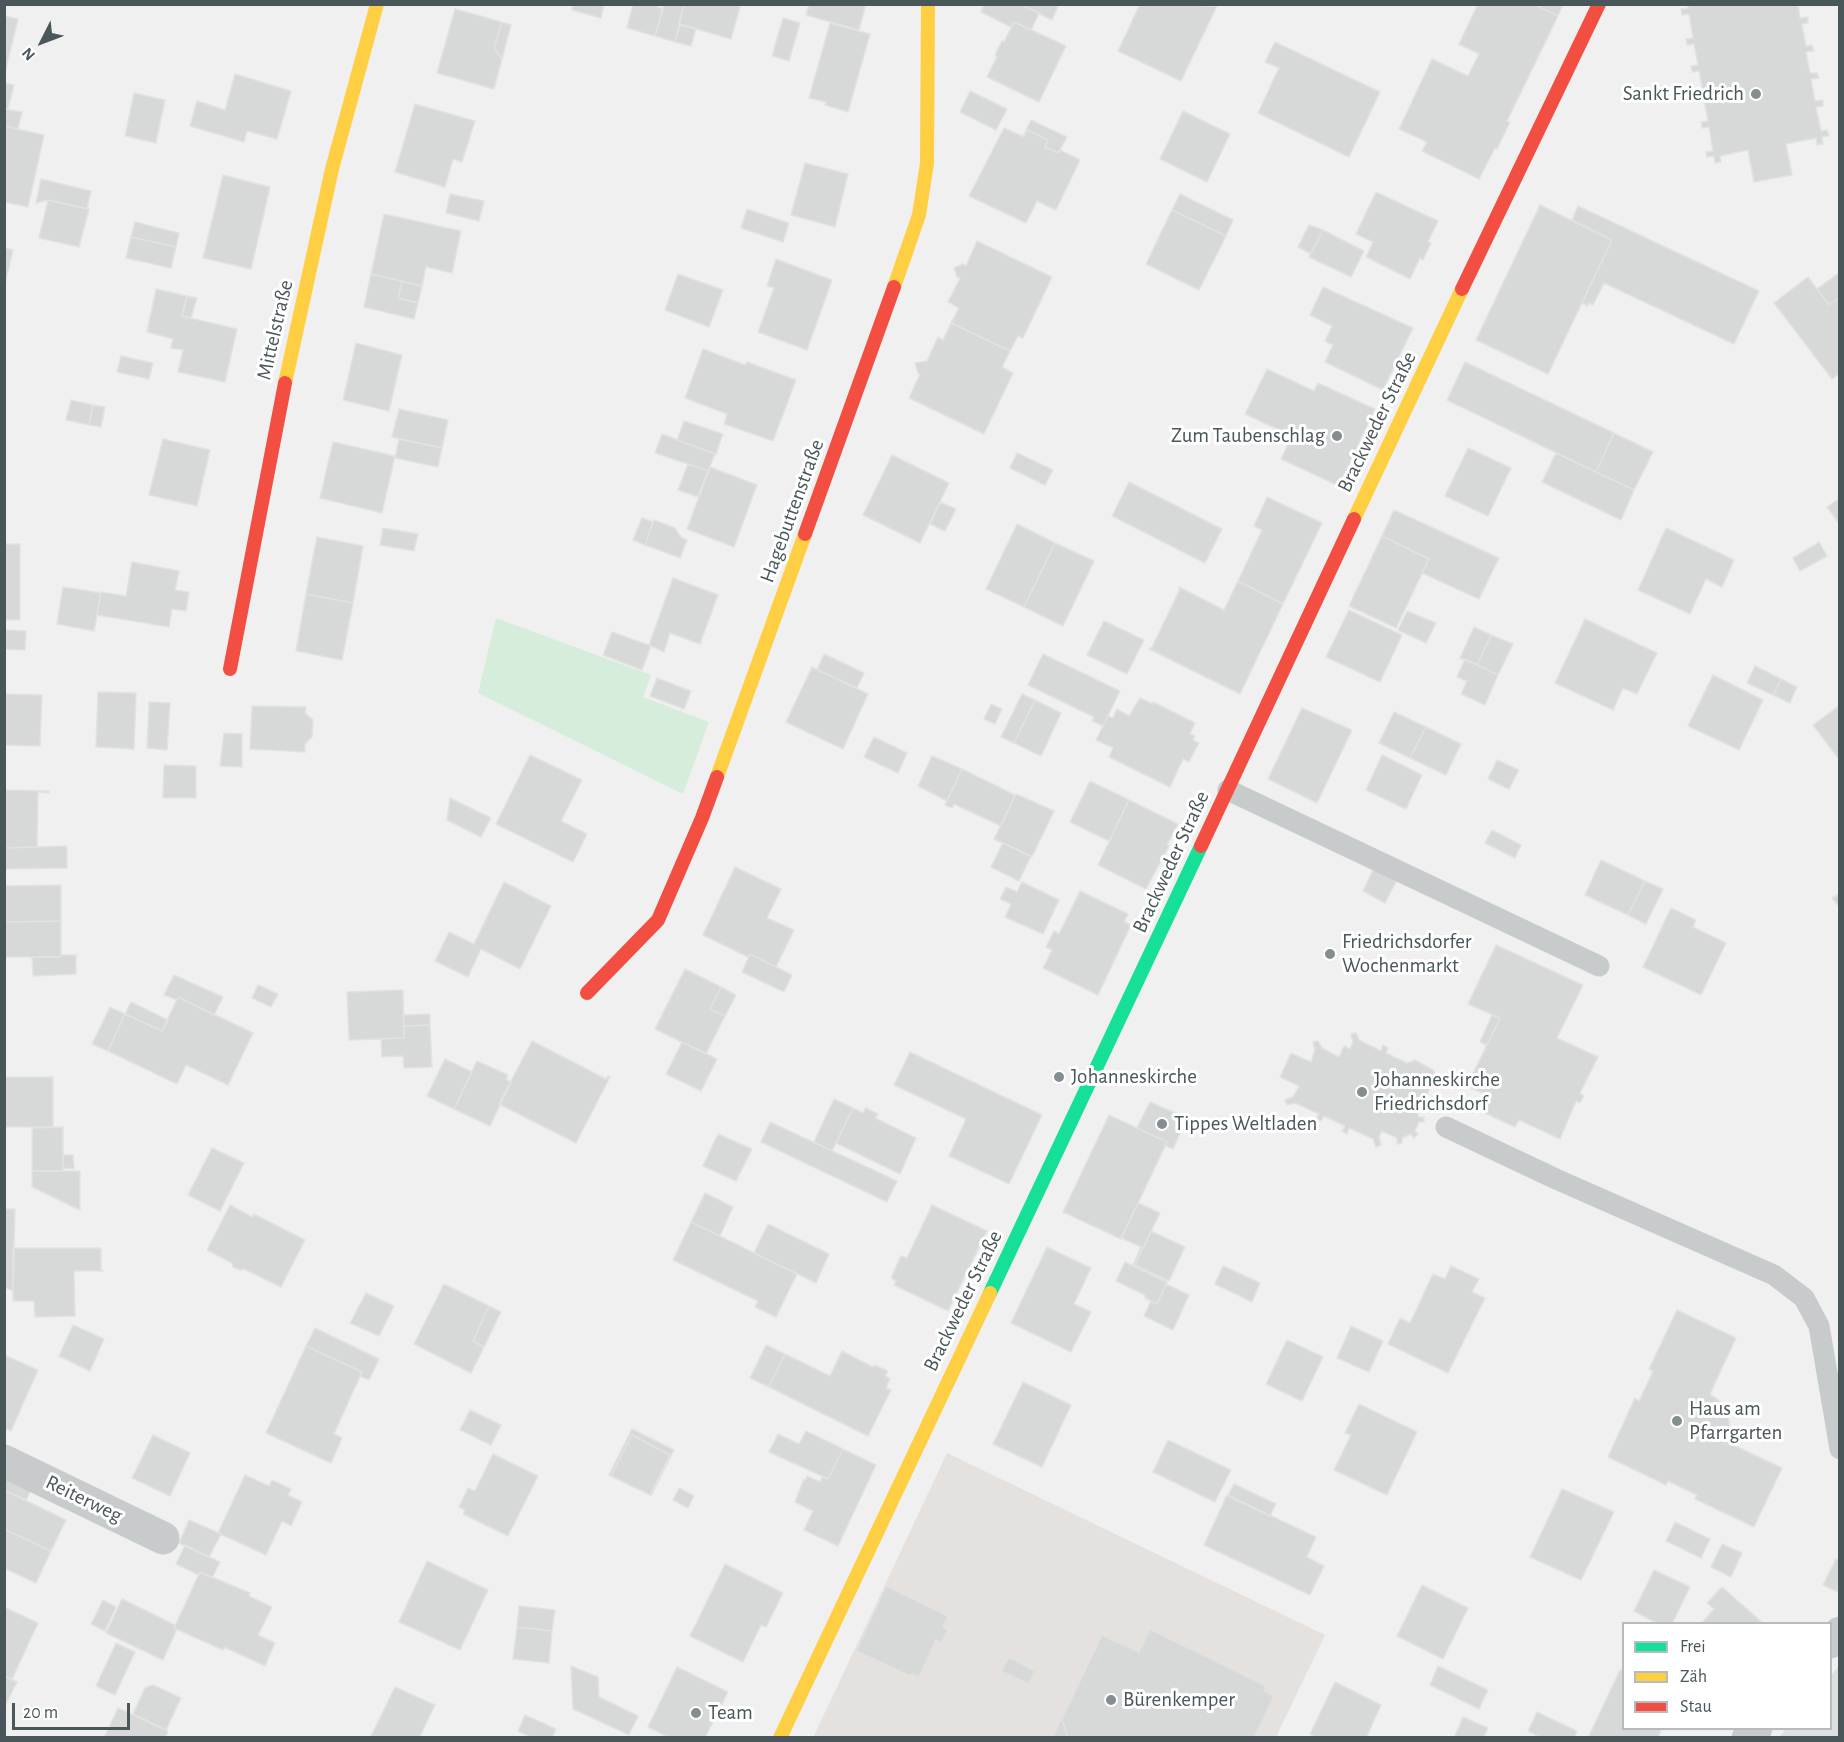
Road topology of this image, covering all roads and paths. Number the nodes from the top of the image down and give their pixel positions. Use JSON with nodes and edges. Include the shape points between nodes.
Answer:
{"nodes":[{"id":1,"x":377,"y":4,"type":"edge"},
{"id":2,"x":928,"y":4,"type":"edge"},
{"id":3,"x":1599,"y":4,"type":"edge"},
{"id":4,"x":230,"y":669,"type":"dead end"},
{"id":5,"x":1228,"y":790,"type":"junction"},
{"id":6,"x":1599,"y":966,"type":"dead end"},
{"id":7,"x":587,"y":993,"type":"dead end"},
{"id":8,"x":1446,"y":1126,"type":"dead end"},
{"id":9,"x":1839,"y":1449,"type":"edge"},
{"id":10,"x":4,"y":1461,"type":"edge"},
{"id":11,"x":164,"y":1538,"type":"dead end"},
{"id":12,"x":780,"y":1737,"type":"edge"}],
"edges":[{"from":1,"to":4,"type":"main road","name":"Mittelstraße","via":[[349,98],[278,413]]},
{"from":2,"to":7,"type":"main road","name":"Hagebuttenstraße","via":[[927,163],[919,215],[702,818],[658,920]]},
{"from":3,"to":5,"type":"main road","name":"Brackweder Straße"},
{"from":5,"to":6,"type":"lane"},
{"from":5,"to":12,"type":"main road","name":"Brackweder Straße"},
{"from":8,"to":9,"type":"lane","via":[[1774,1275],[1804,1298],[1819,1326]]},
{"from":10,"to":11,"type":"street","name":"Reiterweg"}]}
